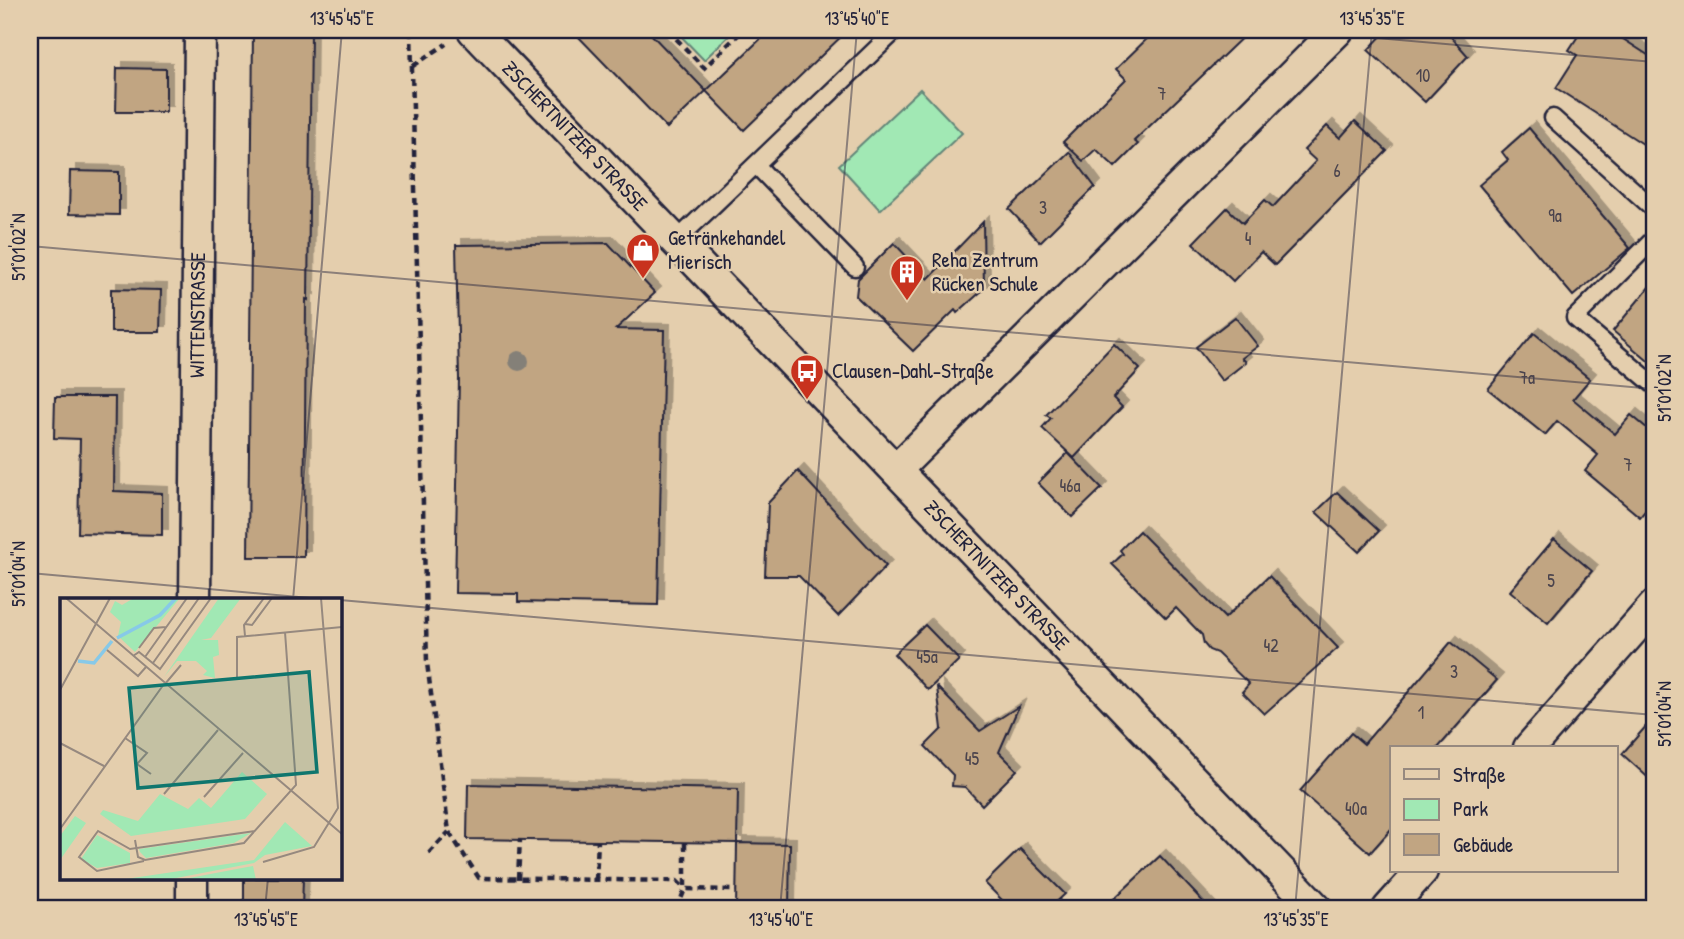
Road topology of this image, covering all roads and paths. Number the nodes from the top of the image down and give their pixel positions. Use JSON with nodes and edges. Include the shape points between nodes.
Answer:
{"nodes":[{"id":1,"x":201,"y":30,"type":"edge"},
{"id":2,"x":411,"y":30,"type":"edge"},
{"id":3,"x":668,"y":30,"type":"edge"},
{"id":4,"x":743,"y":30,"type":"edge"},
{"id":5,"x":896,"y":30,"type":"edge"},
{"id":6,"x":1338,"y":30,"type":"edge"},
{"id":7,"x":465,"y":33,"type":"edge"},
{"id":8,"x":412,"y":66,"type":"junction"},
{"id":9,"x":1553,"y":118,"type":"dead end"},
{"id":10,"x":756,"y":165,"type":"junction"},
{"id":11,"x":1654,"y":209,"type":"edge"},
{"id":12,"x":1654,"y":239,"type":"edge"},
{"id":13,"x":676,"y":241,"type":"junction"},
{"id":14,"x":856,"y":267,"type":"dead end"},
{"id":15,"x":1654,"y":384,"type":"edge"},
{"id":16,"x":896,"y":470,"type":"junction"},
{"id":17,"x":195,"y":598,"type":"edge"},
{"id":18,"x":1654,"y":606,"type":"edge"},
{"id":19,"x":1532,"y":746,"type":"edge"},
{"id":20,"x":449,"y":832,"type":"junction"},
{"id":21,"x":520,"y":839,"type":"dead end"},
{"id":22,"x":598,"y":841,"type":"dead end"},
{"id":23,"x":685,"y":843,"type":"dead end"},
{"id":24,"x":429,"y":853,"type":"dead end"},
{"id":25,"x":1421,"y":872,"type":"edge"},
{"id":26,"x":518,"y":879,"type":"junction"},
{"id":27,"x":192,"y":880,"type":"edge"},
{"id":28,"x":596,"y":880,"type":"junction"},
{"id":29,"x":685,"y":889,"type":"junction"},
{"id":30,"x":736,"y":890,"type":"dead end"},
{"id":31,"x":192,"y":909,"type":"edge"},
{"id":32,"x":677,"y":909,"type":"edge"},
{"id":33,"x":1317,"y":909,"type":"edge"},
{"id":34,"x":1388,"y":909,"type":"edge"}],
"edges":[{"from":1,"to":17,"type":"street","name":"WITTENSTRASSE"},
{"from":2,"to":8,"type":"path"},
{"from":3,"to":4,"type":"path","via":[[704,68]]},
{"from":5,"to":10,"type":"lane"},
{"from":6,"to":16,"type":"street"},
{"from":7,"to":8,"type":"path"},
{"from":7,"to":13,"type":"street","name":"ZSCHERTNITZER STRASSE"},
{"from":8,"to":20,"type":"path","via":[[427,663]]},
{"from":9,"to":11,"type":"lane"},
{"from":10,"to":13,"type":"lane"},
{"from":10,"to":14,"type":"lane"},
{"from":12,"to":15,"type":"lane","via":[[1575,318]]},
{"from":13,"to":16,"type":"street","name":"ZSCHERTNITZER STRASSE"},
{"from":16,"to":33,"type":"street","name":"ZSCHERTNITZER STRASSE"},
{"from":18,"to":19,"type":"street"},
{"from":20,"to":24,"type":"path"},
{"from":20,"to":26,"type":"path","via":[[479,878]]},
{"from":21,"to":26,"type":"path"},
{"from":22,"to":28,"type":"path"},
{"from":23,"to":29,"type":"path"},
{"from":25,"to":34,"type":"street"},
{"from":26,"to":28,"type":"path"},
{"from":27,"to":31,"type":"street"},
{"from":28,"to":29,"type":"path","via":[[677,881]]},
{"from":29,"to":30,"type":"path"},
{"from":29,"to":32,"type":"path"}]}
